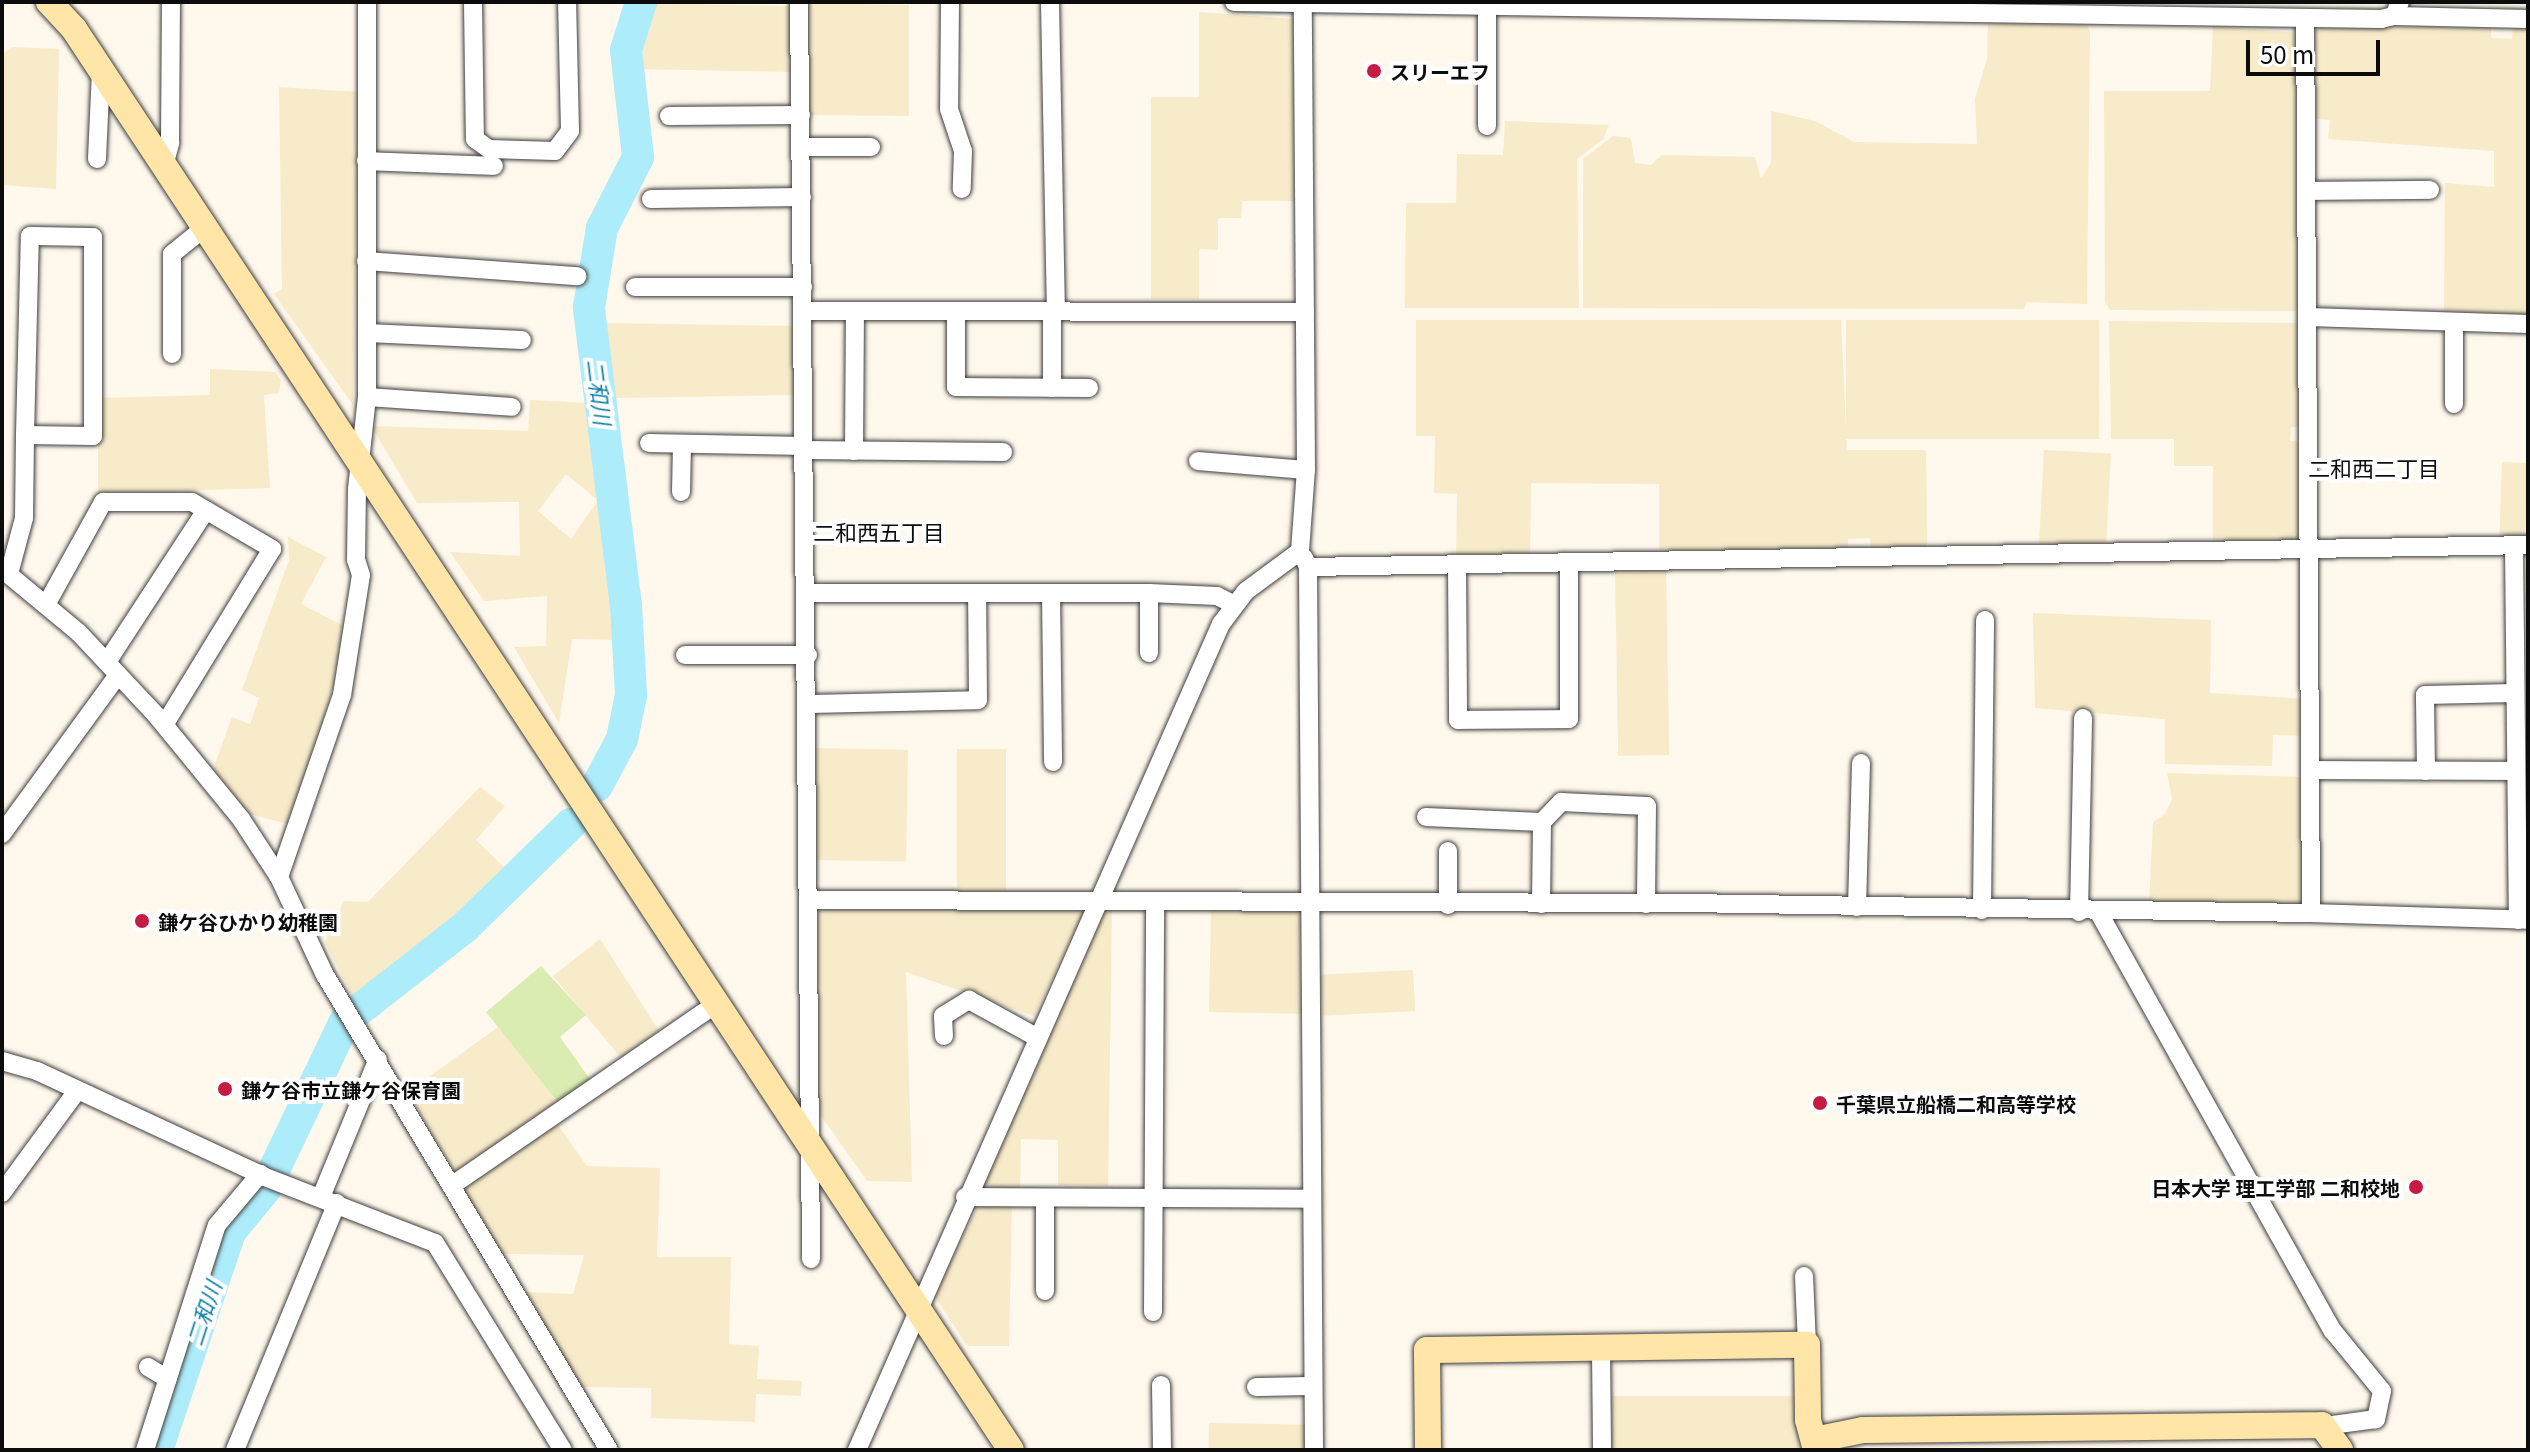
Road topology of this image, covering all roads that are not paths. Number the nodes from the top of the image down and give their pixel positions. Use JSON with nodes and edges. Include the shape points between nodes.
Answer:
{"nodes":[{"id":1,"x":49,"y":2,"type":"edge"},
{"id":2,"x":171,"y":2,"type":"edge"},
{"id":3,"x":367,"y":2,"type":"edge"},
{"id":4,"x":473,"y":2,"type":"edge"},
{"id":5,"x":567,"y":2,"type":"edge"},
{"id":6,"x":799,"y":2,"type":"edge"},
{"id":7,"x":950,"y":2,"type":"edge"},
{"id":8,"x":1050,"y":2,"type":"edge"},
{"id":9,"x":1234,"y":2,"type":"edge"},
{"id":10,"x":1303,"y":3,"type":"edge"},
{"id":11,"x":1487,"y":6,"type":"junction"},
{"id":12,"x":1853,"y":6,"type":"edge"},
{"id":13,"x":2096,"y":8,"type":"edge"},
{"id":14,"x":2397,"y":9,"type":"edge"},
{"id":15,"x":2252,"y":10,"type":"edge"},
{"id":16,"x":2305,"y":18,"type":"junction"},
{"id":17,"x":2528,"y":19,"type":"edge"},
{"id":18,"x":101,"y":70,"type":"junction"},
{"id":19,"x":801,"y":115,"type":"junction"},
{"id":20,"x":669,"y":116,"type":"dead end"},
{"id":21,"x":1487,"y":126,"type":"dead end"},
{"id":22,"x":801,"y":147,"type":"junction"},
{"id":23,"x":871,"y":147,"type":"dead end"},
{"id":24,"x":97,"y":159,"type":"dead end"},
{"id":25,"x":366,"y":161,"type":"junction"},
{"id":26,"x":164,"y":166,"type":"junction"},
{"id":27,"x":494,"y":166,"type":"dead end"},
{"id":28,"x":962,"y":189,"type":"dead end"},
{"id":29,"x":2430,"y":190,"type":"dead end"},
{"id":30,"x":2308,"y":191,"type":"junction"},
{"id":31,"x":802,"y":197,"type":"junction"},
{"id":32,"x":651,"y":199,"type":"dead end"},
{"id":33,"x":204,"y":228,"type":"junction"},
{"id":34,"x":366,"y":261,"type":"junction"},
{"id":35,"x":577,"y":276,"type":"dead end"},
{"id":36,"x":635,"y":287,"type":"dead end"},
{"id":37,"x":803,"y":287,"type":"junction"},
{"id":38,"x":803,"y":311,"type":"junction"},
{"id":39,"x":855,"y":311,"type":"junction"},
{"id":40,"x":956,"y":311,"type":"junction"},
{"id":41,"x":1054,"y":311,"type":"junction"},
{"id":42,"x":1305,"y":312,"type":"junction"},
{"id":43,"x":2309,"y":317,"type":"junction"},
{"id":44,"x":2454,"y":322,"type":"junction"},
{"id":45,"x":2528,"y":324,"type":"edge"},
{"id":46,"x":367,"y":333,"type":"junction"},
{"id":47,"x":522,"y":340,"type":"dead end"},
{"id":48,"x":172,"y":354,"type":"dead end"},
{"id":49,"x":1052,"y":388,"type":"junction"},
{"id":50,"x":1089,"y":388,"type":"dead end"},
{"id":51,"x":367,"y":397,"type":"junction"},
{"id":52,"x":2454,"y":404,"type":"dead end"},
{"id":53,"x":512,"y":407,"type":"dead end"},
{"id":54,"x":25,"y":435,"type":"junction"},
{"id":55,"x":649,"y":443,"type":"dead end"},
{"id":56,"x":682,"y":444,"type":"junction"},
{"id":57,"x":805,"y":448,"type":"junction"},
{"id":58,"x":854,"y":451,"type":"junction"},
{"id":59,"x":1003,"y":452,"type":"dead end"},
{"id":60,"x":1198,"y":461,"type":"dead end"},
{"id":61,"x":360,"y":463,"type":"junction"},
{"id":62,"x":1306,"y":470,"type":"junction"},
{"id":63,"x":681,"y":492,"type":"dead end"},
{"id":64,"x":206,"y":510,"type":"junction"},
{"id":65,"x":2521,"y":546,"type":"edge"},
{"id":66,"x":2311,"y":547,"type":"junction"},
{"id":67,"x":1304,"y":559,"type":"junction"},
{"id":68,"x":1569,"y":563,"type":"junction"},
{"id":69,"x":1457,"y":564,"type":"junction"},
{"id":70,"x":5,"y":571,"type":"edge"},
{"id":71,"x":807,"y":593,"type":"junction"},
{"id":72,"x":977,"y":593,"type":"junction"},
{"id":73,"x":1051,"y":593,"type":"junction"},
{"id":74,"x":1149,"y":593,"type":"junction"},
{"id":75,"x":46,"y":605,"type":"junction"},
{"id":76,"x":1235,"y":605,"type":"junction"},
{"id":77,"x":1985,"y":620,"type":"dead end"},
{"id":78,"x":1149,"y":653,"type":"dead end"},
{"id":79,"x":685,"y":655,"type":"dead end"},
{"id":80,"x":808,"y":655,"type":"junction"},
{"id":81,"x":2522,"y":666,"type":"edge"},
{"id":82,"x":112,"y":668,"type":"junction"},
{"id":83,"x":2515,"y":693,"type":"junction"},
{"id":84,"x":808,"y":704,"type":"junction"},
{"id":85,"x":2083,"y":718,"type":"dead end"},
{"id":86,"x":164,"y":725,"type":"junction"},
{"id":87,"x":1053,"y":762,"type":"dead end"},
{"id":88,"x":1861,"y":763,"type":"dead end"},
{"id":89,"x":2314,"y":770,"type":"junction"},
{"id":90,"x":2426,"y":771,"type":"junction"},
{"id":91,"x":2516,"y":771,"type":"junction"},
{"id":92,"x":1426,"y":817,"type":"dead end"},
{"id":93,"x":1542,"y":822,"type":"junction"},
{"id":94,"x":2,"y":834,"type":"edge"},
{"id":95,"x":1448,"y":851,"type":"dead end"},
{"id":96,"x":279,"y":877,"type":"junction"},
{"id":97,"x":811,"y":900,"type":"junction"},
{"id":98,"x":1097,"y":901,"type":"junction"},
{"id":99,"x":1155,"y":902,"type":"junction"},
{"id":100,"x":1312,"y":903,"type":"junction"},
{"id":101,"x":1541,"y":904,"type":"junction"},
{"id":102,"x":1646,"y":904,"type":"junction"},
{"id":103,"x":1448,"y":905,"type":"junction"},
{"id":104,"x":1857,"y":907,"type":"junction"},
{"id":105,"x":1982,"y":910,"type":"junction"},
{"id":106,"x":2079,"y":912,"type":"junction"},
{"id":107,"x":2099,"y":913,"type":"junction"},
{"id":108,"x":2311,"y":913,"type":"junction"},
{"id":109,"x":2523,"y":920,"type":"edge"},
{"id":110,"x":716,"y":1004,"type":"junction"},
{"id":111,"x":944,"y":1036,"type":"dead end"},
{"id":112,"x":1036,"y":1037,"type":"junction"},
{"id":113,"x":378,"y":1059,"type":"junction"},
{"id":114,"x":2,"y":1061,"type":"edge"},
{"id":115,"x":77,"y":1091,"type":"junction"},
{"id":116,"x":813,"y":1153,"type":"junction"},
{"id":117,"x":267,"y":1178,"type":"junction"},
{"id":118,"x":454,"y":1184,"type":"junction"},
{"id":119,"x":2,"y":1193,"type":"edge"},
{"id":120,"x":965,"y":1197,"type":"junction"},
{"id":121,"x":1045,"y":1198,"type":"junction"},
{"id":122,"x":1153,"y":1198,"type":"junction"},
{"id":123,"x":1312,"y":1199,"type":"junction"},
{"id":124,"x":329,"y":1200,"type":"junction"},
{"id":125,"x":811,"y":1259,"type":"dead end"},
{"id":126,"x":1804,"y":1276,"type":"dead end"},
{"id":127,"x":1045,"y":1291,"type":"dead end"},
{"id":128,"x":916,"y":1308,"type":"junction"},
{"id":129,"x":1153,"y":1312,"type":"dead end"},
{"id":130,"x":1807,"y":1345,"type":"junction"},
{"id":131,"x":1601,"y":1350,"type":"junction"},
{"id":132,"x":148,"y":1367,"type":"dead end"},
{"id":133,"x":168,"y":1379,"type":"junction"},
{"id":134,"x":1161,"y":1385,"type":"dead end"},
{"id":135,"x":1313,"y":1386,"type":"junction"},
{"id":136,"x":1256,"y":1387,"type":"dead end"},
{"id":137,"x":2325,"y":1426,"type":"junction"},
{"id":138,"x":1815,"y":1445,"type":"edge"},
{"id":139,"x":145,"y":1450,"type":"edge"},
{"id":140,"x":235,"y":1450,"type":"edge"},
{"id":141,"x":563,"y":1450,"type":"edge"},
{"id":142,"x":609,"y":1450,"type":"edge"},
{"id":143,"x":857,"y":1450,"type":"edge"},
{"id":144,"x":1011,"y":1450,"type":"edge"},
{"id":145,"x":1162,"y":1450,"type":"edge"},
{"id":146,"x":1314,"y":1450,"type":"edge"},
{"id":147,"x":1428,"y":1450,"type":"edge"},
{"id":148,"x":1602,"y":1450,"type":"edge"},
{"id":149,"x":2340,"y":1450,"type":"edge"}],
"edges":[{"from":1,"to":18,"type":"street"},
{"from":2,"to":26,"type":"street","via":[[170,143]]},
{"from":3,"to":25,"type":"street"},
{"from":4,"to":5,"type":"street","via":[[475,139],[489,149],[555,151],[570,131]]},
{"from":6,"to":19,"type":"street"},
{"from":7,"to":28,"type":"street","via":[[949,109],[963,151]]},
{"from":8,"to":41,"type":"street"},
{"from":9,"to":10,"type":"street"},
{"from":10,"to":11,"type":"street"},
{"from":10,"to":42,"type":"street"},
{"from":11,"to":12,"type":"street"},
{"from":11,"to":21,"type":"street"},
{"from":12,"to":13,"type":"street"},
{"from":13,"to":15,"type":"street"},
{"from":14,"to":16,"type":"street"},
{"from":14,"to":17,"type":"street"},
{"from":15,"to":16,"type":"street"},
{"from":16,"to":30,"type":"street"},
{"from":18,"to":24,"type":"street"},
{"from":18,"to":26,"type":"street"},
{"from":19,"to":20,"type":"street"},
{"from":19,"to":22,"type":"street"},
{"from":22,"to":23,"type":"street"},
{"from":22,"to":31,"type":"street"},
{"from":25,"to":27,"type":"street"},
{"from":25,"to":34,"type":"street"},
{"from":26,"to":33,"type":"street"},
{"from":29,"to":30,"type":"street"},
{"from":30,"to":43,"type":"street"},
{"from":31,"to":32,"type":"street"},
{"from":31,"to":37,"type":"street"},
{"from":33,"to":48,"type":"street","via":[[172,254]]},
{"from":33,"to":61,"type":"street"},
{"from":34,"to":35,"type":"street"},
{"from":34,"to":46,"type":"street"},
{"from":36,"to":37,"type":"street"},
{"from":37,"to":38,"type":"street"},
{"from":38,"to":39,"type":"street"},
{"from":38,"to":57,"type":"street"},
{"from":39,"to":40,"type":"street"},
{"from":39,"to":58,"type":"street"},
{"from":40,"to":41,"type":"street"},
{"from":40,"to":49,"type":"street","via":[[956,387]]},
{"from":41,"to":42,"type":"street"},
{"from":41,"to":49,"type":"street"},
{"from":42,"to":62,"type":"street"},
{"from":43,"to":44,"type":"street"},
{"from":43,"to":66,"type":"street"},
{"from":44,"to":45,"type":"street"},
{"from":44,"to":52,"type":"street"},
{"from":46,"to":47,"type":"street"},
{"from":46,"to":51,"type":"street"},
{"from":49,"to":50,"type":"street"},
{"from":51,"to":53,"type":"street"},
{"from":51,"to":61,"type":"street"},
{"from":54,"to":54,"type":"street","via":[[30,236],[93,237],[93,436]]},
{"from":54,"to":70,"type":"street","via":[[24,518]]},
{"from":55,"to":56,"type":"street"},
{"from":56,"to":57,"type":"street"},
{"from":56,"to":63,"type":"street"},
{"from":57,"to":58,"type":"street"},
{"from":57,"to":71,"type":"street"},
{"from":58,"to":59,"type":"street"},
{"from":60,"to":62,"type":"street"},
{"from":61,"to":96,"type":"street","via":[[356,560],[361,575],[352,653]]},
{"from":61,"to":110,"type":"street"},
{"from":62,"to":67,"type":"street"},
{"from":64,"to":75,"type":"street","via":[[192,502],[103,502]]},
{"from":64,"to":82,"type":"street"},
{"from":64,"to":86,"type":"street","via":[[272,549]]},
{"from":65,"to":66,"type":"street"},
{"from":65,"to":81,"type":"street"},
{"from":66,"to":68,"type":"street"},
{"from":66,"to":89,"type":"street"},
{"from":67,"to":69,"type":"street"},
{"from":67,"to":76,"type":"street","via":[[1246,591]]},
{"from":67,"to":100,"type":"street"},
{"from":68,"to":69,"type":"street"},
{"from":68,"to":69,"type":"street","via":[[1569,719],[1458,720]]},
{"from":70,"to":75,"type":"street"},
{"from":71,"to":72,"type":"street"},
{"from":71,"to":80,"type":"street"},
{"from":72,"to":73,"type":"street"},
{"from":72,"to":84,"type":"street","via":[[978,700]]},
{"from":73,"to":74,"type":"street"},
{"from":73,"to":87,"type":"street"},
{"from":74,"to":76,"type":"street","via":[[1217,596]]},
{"from":74,"to":78,"type":"street"},
{"from":75,"to":82,"type":"street"},
{"from":76,"to":98,"type":"street","via":[[1221,624]]},
{"from":77,"to":105,"type":"street"},
{"from":79,"to":80,"type":"street"},
{"from":80,"to":84,"type":"street"},
{"from":81,"to":83,"type":"street"},
{"from":82,"to":86,"type":"street"},
{"from":82,"to":94,"type":"street"},
{"from":83,"to":90,"type":"street","via":[[2425,695]]},
{"from":83,"to":91,"type":"street"},
{"from":84,"to":97,"type":"street"},
{"from":85,"to":106,"type":"street"},
{"from":86,"to":96,"type":"street","via":[[241,819]]},
{"from":88,"to":104,"type":"street"},
{"from":89,"to":90,"type":"street"},
{"from":89,"to":108,"type":"street"},
{"from":90,"to":91,"type":"street"},
{"from":91,"to":109,"type":"street"},
{"from":92,"to":93,"type":"street"},
{"from":93,"to":101,"type":"street"},
{"from":93,"to":102,"type":"street","via":[[1561,802],[1647,806]]},
{"from":95,"to":103,"type":"street"},
{"from":96,"to":113,"type":"street"},
{"from":97,"to":98,"type":"street"},
{"from":97,"to":116,"type":"street"},
{"from":98,"to":99,"type":"street"},
{"from":98,"to":112,"type":"street"},
{"from":99,"to":100,"type":"street"},
{"from":99,"to":122,"type":"street"},
{"from":100,"to":103,"type":"street"},
{"from":100,"to":123,"type":"street"},
{"from":101,"to":102,"type":"street"},
{"from":101,"to":103,"type":"street"},
{"from":102,"to":104,"type":"street"},
{"from":104,"to":105,"type":"street"},
{"from":105,"to":106,"type":"street"},
{"from":106,"to":107,"type":"street"},
{"from":107,"to":108,"type":"street"},
{"from":107,"to":137,"type":"street","via":[[2333,1331],[2382,1391],[2376,1419]]},
{"from":108,"to":109,"type":"street"},
{"from":110,"to":116,"type":"street"},
{"from":110,"to":118,"type":"street"},
{"from":111,"to":112,"type":"street","via":[[943,1016],[969,1000]]},
{"from":112,"to":120,"type":"street"},
{"from":113,"to":118,"type":"street"},
{"from":113,"to":124,"type":"street"},
{"from":114,"to":115,"type":"street"},
{"from":115,"to":117,"type":"street"},
{"from":115,"to":119,"type":"street"},
{"from":116,"to":125,"type":"street"},
{"from":116,"to":128,"type":"street"},
{"from":117,"to":124,"type":"street"},
{"from":117,"to":133,"type":"street","via":[[217,1225]]},
{"from":118,"to":142,"type":"street"},
{"from":120,"to":121,"type":"street"},
{"from":120,"to":128,"type":"street"},
{"from":121,"to":122,"type":"street"},
{"from":121,"to":127,"type":"street"},
{"from":122,"to":123,"type":"street"},
{"from":122,"to":129,"type":"street"},
{"from":123,"to":135,"type":"street"},
{"from":124,"to":140,"type":"street"},
{"from":124,"to":141,"type":"street","via":[[435,1243]]},
{"from":126,"to":130,"type":"street"},
{"from":128,"to":143,"type":"street"},
{"from":128,"to":144,"type":"street"},
{"from":130,"to":131,"type":"street"},
{"from":130,"to":138,"type":"street"},
{"from":131,"to":147,"type":"street","via":[[1427,1350]]},
{"from":131,"to":148,"type":"street"},
{"from":132,"to":133,"type":"street"},
{"from":133,"to":139,"type":"street"},
{"from":134,"to":145,"type":"street"},
{"from":135,"to":136,"type":"street"},
{"from":135,"to":146,"type":"street"},
{"from":137,"to":138,"type":"street","via":[[1863,1430]]},
{"from":137,"to":149,"type":"street"}]}
